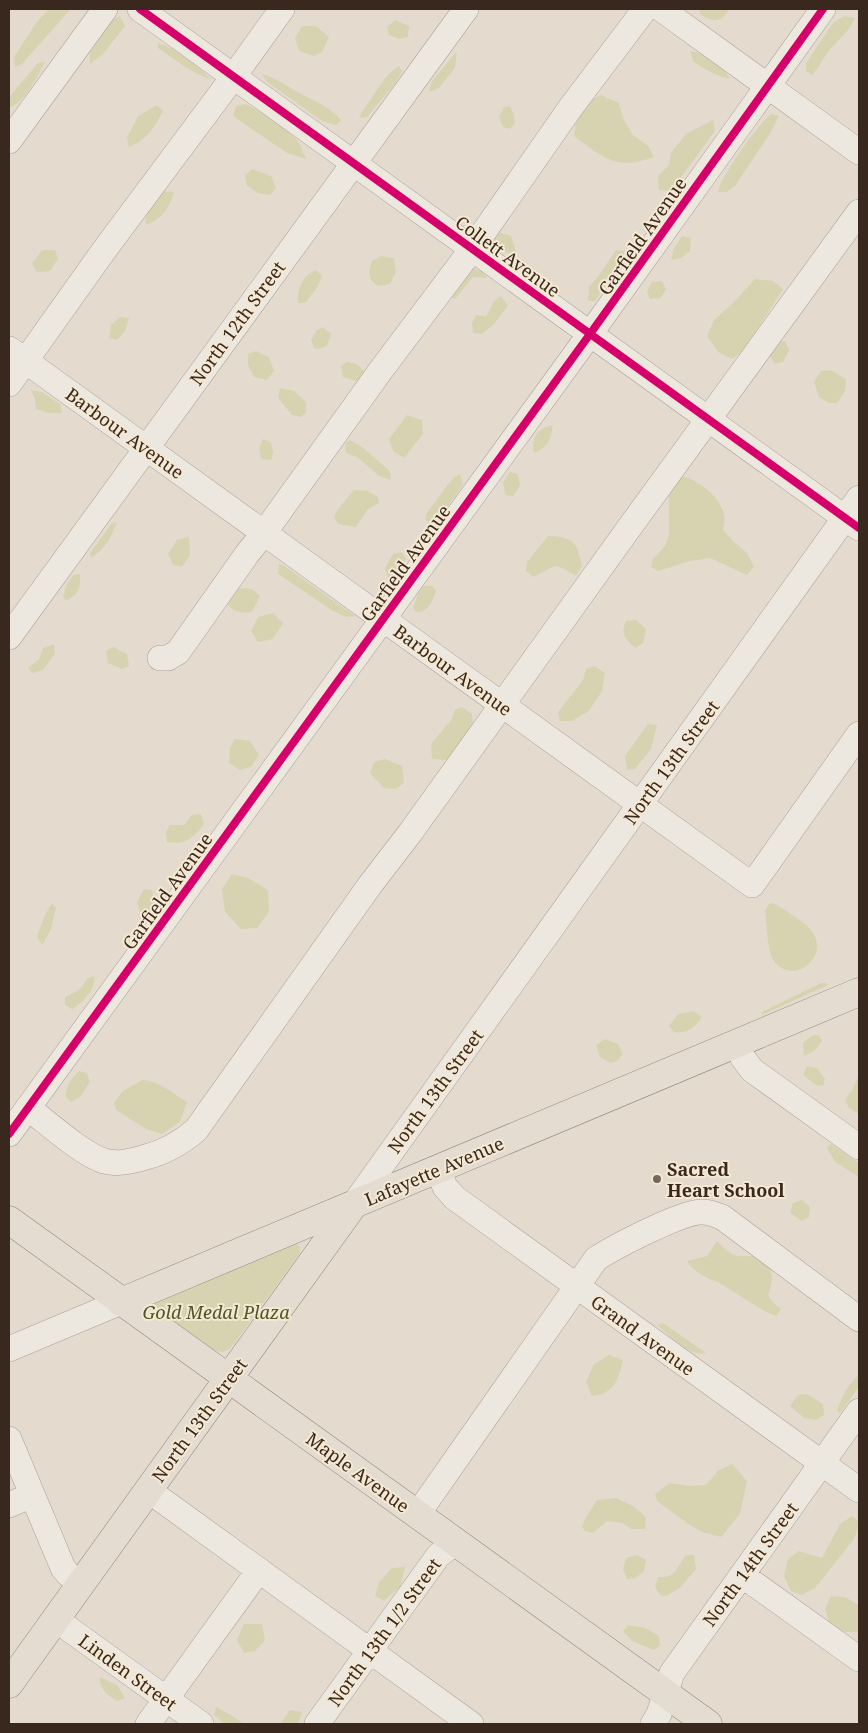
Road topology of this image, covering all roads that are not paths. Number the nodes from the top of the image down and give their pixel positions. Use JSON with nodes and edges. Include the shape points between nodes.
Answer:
{"nodes":[{"id":1,"x":106,"y":9,"type":"edge"},
{"id":2,"x":140,"y":9,"type":"edge"},
{"id":3,"x":282,"y":9,"type":"edge"},
{"id":4,"x":466,"y":9,"type":"edge"},
{"id":5,"x":645,"y":9,"type":"edge"},
{"id":6,"x":661,"y":9,"type":"edge"},
{"id":7,"x":823,"y":9,"type":"edge"},
{"id":8,"x":234,"y":76,"type":"junction"},
{"id":9,"x":767,"y":86,"type":"junction"},
{"id":10,"x":9,"y":141,"type":"edge"},
{"id":11,"x":859,"y":152,"type":"edge"},
{"id":12,"x":354,"y":163,"type":"junction"},
{"id":13,"x":859,"y":212,"type":"edge"},
{"id":14,"x":472,"y":248,"type":"junction"},
{"id":15,"x":590,"y":334,"type":"junction"},
{"id":16,"x":17,"y":355,"type":"edge"},
{"id":17,"x":9,"y":384,"type":"edge"},
{"id":18,"x":709,"y":419,"type":"junction"},
{"id":19,"x":146,"y":448,"type":"junction"},
{"id":20,"x":859,"y":498,"type":"edge"},
{"id":21,"x":852,"y":523,"type":"edge"},
{"id":22,"x":264,"y":533,"type":"junction"},
{"id":23,"x":383,"y":619,"type":"junction"},
{"id":24,"x":9,"y":637,"type":"edge"},
{"id":25,"x":160,"y":658,"type":"dead end"},
{"id":26,"x":502,"y":705,"type":"junction"},
{"id":27,"x":859,"y":734,"type":"edge"},
{"id":28,"x":640,"y":805,"type":"junction"},
{"id":29,"x":859,"y":992,"type":"edge"},
{"id":30,"x":737,"y":1043,"type":"junction"},
{"id":31,"x":28,"y":1108,"type":"junction"},
{"id":32,"x":9,"y":1134,"type":"edge"},
{"id":33,"x":859,"y":1147,"type":"edge"},
{"id":34,"x":438,"y":1169,"type":"junction"},
{"id":35,"x":354,"y":1204,"type":"junction"},
{"id":36,"x":9,"y":1220,"type":"edge"},
{"id":37,"x":577,"y":1287,"type":"junction"},
{"id":38,"x":121,"y":1302,"type":"junction"},
{"id":39,"x":859,"y":1318,"type":"edge"},
{"id":40,"x":9,"y":1349,"type":"edge"},
{"id":41,"x":228,"y":1379,"type":"junction"},
{"id":42,"x":859,"y":1411,"type":"edge"},
{"id":43,"x":9,"y":1439,"type":"edge"},
{"id":44,"x":822,"y":1464,"type":"junction"},
{"id":45,"x":148,"y":1490,"type":"junction"},
{"id":46,"x":859,"y":1490,"type":"edge"},
{"id":47,"x":32,"y":1495,"type":"junction"},
{"id":48,"x":9,"y":1505,"type":"edge"},
{"id":49,"x":417,"y":1515,"type":"junction"},
{"id":50,"x":455,"y":1542,"type":"junction"},
{"id":51,"x":259,"y":1570,"type":"junction"},
{"id":52,"x":742,"y":1575,"type":"junction"},
{"id":53,"x":81,"y":1583,"type":"junction"},
{"id":54,"x":55,"y":1619,"type":"junction"},
{"id":55,"x":370,"y":1651,"type":"junction"},
{"id":56,"x":859,"y":1659,"type":"edge"},
{"id":57,"x":9,"y":1684,"type":"edge"},
{"id":58,"x":665,"y":1694,"type":"junction"},
{"id":59,"x":166,"y":1699,"type":"junction"},
{"id":60,"x":148,"y":1724,"type":"edge"},
{"id":61,"x":201,"y":1724,"type":"edge"},
{"id":62,"x":317,"y":1724,"type":"edge"},
{"id":63,"x":471,"y":1724,"type":"edge"},
{"id":64,"x":653,"y":1724,"type":"edge"},
{"id":65,"x":708,"y":1724,"type":"edge"}],
"edges":[{"from":1,"to":10,"type":"street"},
{"from":2,"to":8,"type":"street","name":"Collett Avenue"},
{"from":3,"to":8,"type":"street"},
{"from":4,"to":12,"type":"street","name":"North 12th Street"},
{"from":5,"to":14,"type":"street"},
{"from":6,"to":9,"type":"street"},
{"from":7,"to":9,"type":"street","name":"Garfield Avenue"},
{"from":8,"to":12,"type":"street","name":"Collett Avenue"},
{"from":8,"to":16,"type":"street","via":[[105,249]]},
{"from":9,"to":11,"type":"street"},
{"from":9,"to":15,"type":"street","name":"Garfield Avenue"},
{"from":12,"to":14,"type":"street","name":"Collett Avenue"},
{"from":12,"to":19,"type":"street","name":"North 12th Street"},
{"from":13,"to":18,"type":"street"},
{"from":14,"to":15,"type":"street","name":"Collett Avenue"},
{"from":14,"to":22,"type":"street"},
{"from":15,"to":18,"type":"street","name":"Collett Avenue"},
{"from":15,"to":23,"type":"street","name":"Garfield Avenue"},
{"from":16,"to":17,"type":"street"},
{"from":16,"to":19,"type":"street","name":"Barbour Avenue"},
{"from":18,"to":21,"type":"street","name":"Collett Avenue"},
{"from":18,"to":26,"type":"street"},
{"from":19,"to":22,"type":"street","name":"Barbour Avenue"},
{"from":19,"to":24,"type":"street","name":"North 12th Street"},
{"from":20,"to":21,"type":"street","name":"North 13th Street"},
{"from":21,"to":28,"type":"street","name":"North 13th Street"},
{"from":22,"to":23,"type":"street","name":"Barbour Avenue"},
{"from":22,"to":25,"type":"street","via":[[178,652],[168,658]]},
{"from":23,"to":26,"type":"street","name":"Barbour Avenue"},
{"from":23,"to":31,"type":"street","name":"Garfield Avenue"},
{"from":26,"to":28,"type":"street","name":"Barbour Avenue"},
{"from":26,"to":31,"type":"street","via":[[196,1130],[187,1138],[157,1154],[129,1162],[105,1161],[91,1156]]},
{"from":27,"to":28,"type":"street","name":"Barbour Avenue","via":[[752,885]]},
{"from":28,"to":35,"type":"street","name":"North 13th Street"},
{"from":29,"to":30,"type":"main road","name":"Lafayette Avenue"},
{"from":30,"to":33,"type":"street","via":[[752,1070]]},
{"from":30,"to":34,"type":"main road","name":"Lafayette Avenue"},
{"from":31,"to":32,"type":"street","name":"Garfield Avenue"},
{"from":34,"to":35,"type":"main road","name":"Lafayette Avenue"},
{"from":34,"to":37,"type":"street","name":"Grand Avenue","via":[[445,1186],[455,1198]]},
{"from":35,"to":38,"type":"main road","name":"Lafayette Avenue"},
{"from":35,"to":41,"type":"main road","name":"North 13th Street"},
{"from":36,"to":38,"type":"main road","name":"Maple Avenue"},
{"from":37,"to":39,"type":"street","via":[[596,1258],[692,1213],[704,1212],[722,1217]]},
{"from":37,"to":44,"type":"street","name":"Grand Avenue"},
{"from":37,"to":49,"type":"street"},
{"from":38,"to":40,"type":"street","name":"Lafayette Avenue"},
{"from":38,"to":41,"type":"main road","name":"Maple Avenue"},
{"from":41,"to":45,"type":"main road","name":"North 13th Street"},
{"from":41,"to":49,"type":"main road","name":"Maple Avenue"},
{"from":42,"to":44,"type":"street","name":"North 14th Street"},
{"from":43,"to":47,"type":"street"},
{"from":44,"to":46,"type":"street","name":"Grand Avenue"},
{"from":44,"to":52,"type":"street","name":"North 14th Street"},
{"from":45,"to":51,"type":"street"},
{"from":45,"to":53,"type":"main road","name":"North 13th Street"},
{"from":47,"to":48,"type":"street"},
{"from":47,"to":53,"type":"street","via":[[63,1568]]},
{"from":49,"to":50,"type":"main road","name":"Maple Avenue"},
{"from":50,"to":55,"type":"street","name":"North 13th 1/2 Street","via":[[438,1556]]},
{"from":50,"to":58,"type":"main road","name":"Maple Avenue"},
{"from":51,"to":55,"type":"street"},
{"from":51,"to":59,"type":"street"},
{"from":52,"to":56,"type":"street"},
{"from":52,"to":58,"type":"street","name":"North 14th Street","via":[[672,1673]]},
{"from":53,"to":54,"type":"main road","name":"North 13th Street"},
{"from":54,"to":57,"type":"main road","name":"North 13th Street"},
{"from":54,"to":59,"type":"street","name":"Linden Street"},
{"from":55,"to":62,"type":"street","name":"North 13th 1/2 Street"},
{"from":55,"to":63,"type":"street"},
{"from":58,"to":64,"type":"street","name":"North 14th Street"},
{"from":58,"to":65,"type":"main road","name":"Maple Avenue"},
{"from":59,"to":60,"type":"street"},
{"from":59,"to":61,"type":"street","name":"Linden Street"}]}
